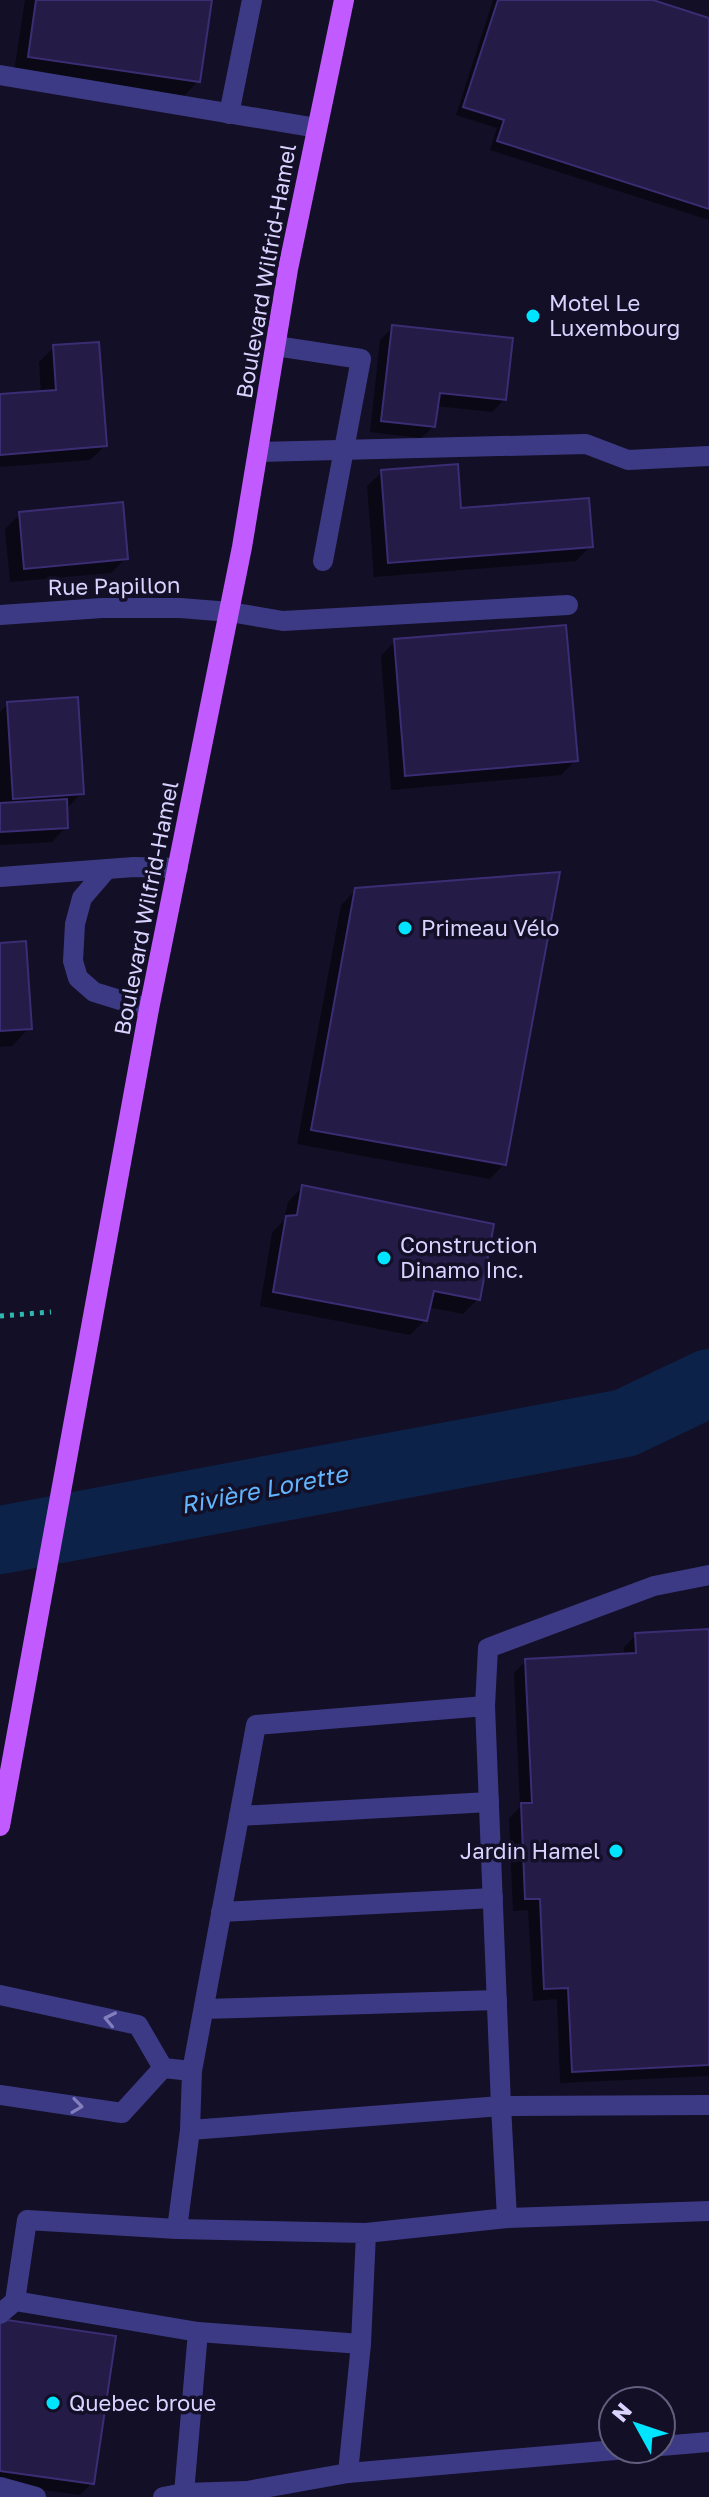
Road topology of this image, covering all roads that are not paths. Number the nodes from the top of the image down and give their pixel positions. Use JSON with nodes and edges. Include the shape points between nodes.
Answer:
{"nodes":[{"id":1,"x":252,"y":0,"type":"edge"},
{"id":2,"x":344,"y":0,"type":"edge"},
{"id":3,"x":0,"y":75,"type":"edge"},
{"id":4,"x":229,"y":114,"type":"junction"},
{"id":5,"x":317,"y":128,"type":"junction"},
{"id":6,"x":276,"y":346,"type":"junction"},
{"id":7,"x":345,"y":450,"type":"junction"},
{"id":8,"x":258,"y":452,"type":"junction"},
{"id":9,"x":709,"y":456,"type":"edge"},
{"id":10,"x":323,"y":561,"type":"dead end"},
{"id":11,"x":568,"y":605,"type":"dead end"},
{"id":12,"x":230,"y":612,"type":"junction"},
{"id":13,"x":0,"y":615,"type":"edge"},
{"id":14,"x":178,"y":868,"type":"junction"},
{"id":15,"x":107,"y":869,"type":"junction"},
{"id":16,"x":0,"y":877,"type":"edge"},
{"id":17,"x":149,"y":1009,"type":"junction"},
{"id":18,"x":709,"y":1575,"type":"edge"},
{"id":19,"x":485,"y":1706,"type":"junction"},
{"id":20,"x":489,"y":1802,"type":"junction"},
{"id":21,"x":239,"y":1816,"type":"junction"},
{"id":22,"x":0,"y":1826,"type":"edge"},
{"id":23,"x":493,"y":1898,"type":"junction"},
{"id":24,"x":221,"y":1912,"type":"junction"},
{"id":25,"x":0,"y":1995,"type":"edge"},
{"id":26,"x":497,"y":2000,"type":"junction"},
{"id":27,"x":204,"y":2009,"type":"junction"},
{"id":28,"x":163,"y":2068,"type":"junction"},
{"id":29,"x":192,"y":2071,"type":"junction"},
{"id":30,"x":0,"y":2095,"type":"edge"},
{"id":31,"x":709,"y":2105,"type":"edge"},
{"id":32,"x":501,"y":2106,"type":"junction"},
{"id":33,"x":190,"y":2130,"type":"junction"},
{"id":34,"x":709,"y":2211,"type":"edge"},
{"id":35,"x":507,"y":2218,"type":"junction"},
{"id":36,"x":177,"y":2229,"type":"junction"},
{"id":37,"x":366,"y":2233,"type":"junction"},
{"id":38,"x":8,"y":2308,"type":"edge"},
{"id":39,"x":198,"y":2332,"type":"junction"},
{"id":40,"x":361,"y":2344,"type":"junction"},
{"id":41,"x":709,"y":2442,"type":"edge"},
{"id":42,"x":677,"y":2445,"type":"edge"},
{"id":43,"x":597,"y":2452,"type":"edge"},
{"id":44,"x":348,"y":2473,"type":"junction"},
{"id":45,"x":0,"y":2487,"type":"edge"},
{"id":46,"x":184,"y":2493,"type":"junction"},
{"id":47,"x":248,"y":2494,"type":"edge"},
{"id":48,"x":36,"y":2497,"type":"edge"},
{"id":49,"x":163,"y":2497,"type":"edge"}],
"edges":[{"from":1,"to":4,"type":"street"},
{"from":2,"to":5,"type":"main road","name":"Boulevard Wilfrid-Hamel"},
{"from":3,"to":4,"type":"street"},
{"from":4,"to":5,"type":"street"},
{"from":5,"to":6,"type":"main road","name":"Boulevard Wilfrid-Hamel"},
{"from":6,"to":7,"type":"street","via":[[361,359]]},
{"from":6,"to":8,"type":"main road","name":"Boulevard Wilfrid-Hamel"},
{"from":7,"to":8,"type":"street"},
{"from":7,"to":9,"type":"street","via":[[586,444],[628,460]]},
{"from":7,"to":10,"type":"street"},
{"from":8,"to":12,"type":"main road","name":"Boulevard Wilfrid-Hamel"},
{"from":11,"to":12,"type":"street","name":"Rue Papillon","via":[[283,621]]},
{"from":12,"to":13,"type":"street","name":"Rue Papillon","via":[[102,608]]},
{"from":12,"to":14,"type":"main road","name":"Boulevard Wilfrid-Hamel"},
{"from":14,"to":15,"type":"street"},
{"from":14,"to":17,"type":"main road","name":"Boulevard Wilfrid-Hamel"},
{"from":15,"to":16,"type":"street"},
{"from":15,"to":17,"type":"street","via":[[82,898],[75,924],[73,961],[78,978],[94,992]]},
{"from":17,"to":22,"type":"main road","name":"Boulevard Wilfrid-Hamel"},
{"from":18,"to":19,"type":"street","via":[[654,1586],[488,1648]]},
{"from":19,"to":20,"type":"street"},
{"from":19,"to":21,"type":"street","via":[[256,1725]]},
{"from":20,"to":21,"type":"street"},
{"from":20,"to":23,"type":"street"},
{"from":21,"to":24,"type":"street"},
{"from":23,"to":24,"type":"street"},
{"from":23,"to":26,"type":"street"},
{"from":24,"to":27,"type":"street"},
{"from":28,"to":25,"type":"street","one_way":true,"via":[[138,2025]]},
{"from":26,"to":27,"type":"street"},
{"from":26,"to":32,"type":"street"},
{"from":27,"to":29,"type":"street"},
{"from":28,"to":29,"type":"street"},
{"from":30,"to":28,"type":"street","one_way":true,"via":[[122,2113]]},
{"from":29,"to":33,"type":"street"},
{"from":31,"to":32,"type":"street"},
{"from":32,"to":33,"type":"street"},
{"from":32,"to":35,"type":"street"},
{"from":33,"to":36,"type":"street"},
{"from":34,"to":35,"type":"street"},
{"from":35,"to":37,"type":"street"},
{"from":36,"to":37,"type":"street"},
{"from":36,"to":38,"type":"street","via":[[27,2220]]},
{"from":37,"to":40,"type":"street"},
{"from":38,"to":39,"type":"street"},
{"from":39,"to":40,"type":"street"},
{"from":39,"to":46,"type":"street"},
{"from":40,"to":44,"type":"street"},
{"from":41,"to":42,"type":"street"},
{"from":43,"to":44,"type":"street"},
{"from":44,"to":47,"type":"street"},
{"from":45,"to":48,"type":"street"},
{"from":46,"to":47,"type":"street"},
{"from":46,"to":49,"type":"street"}]}
